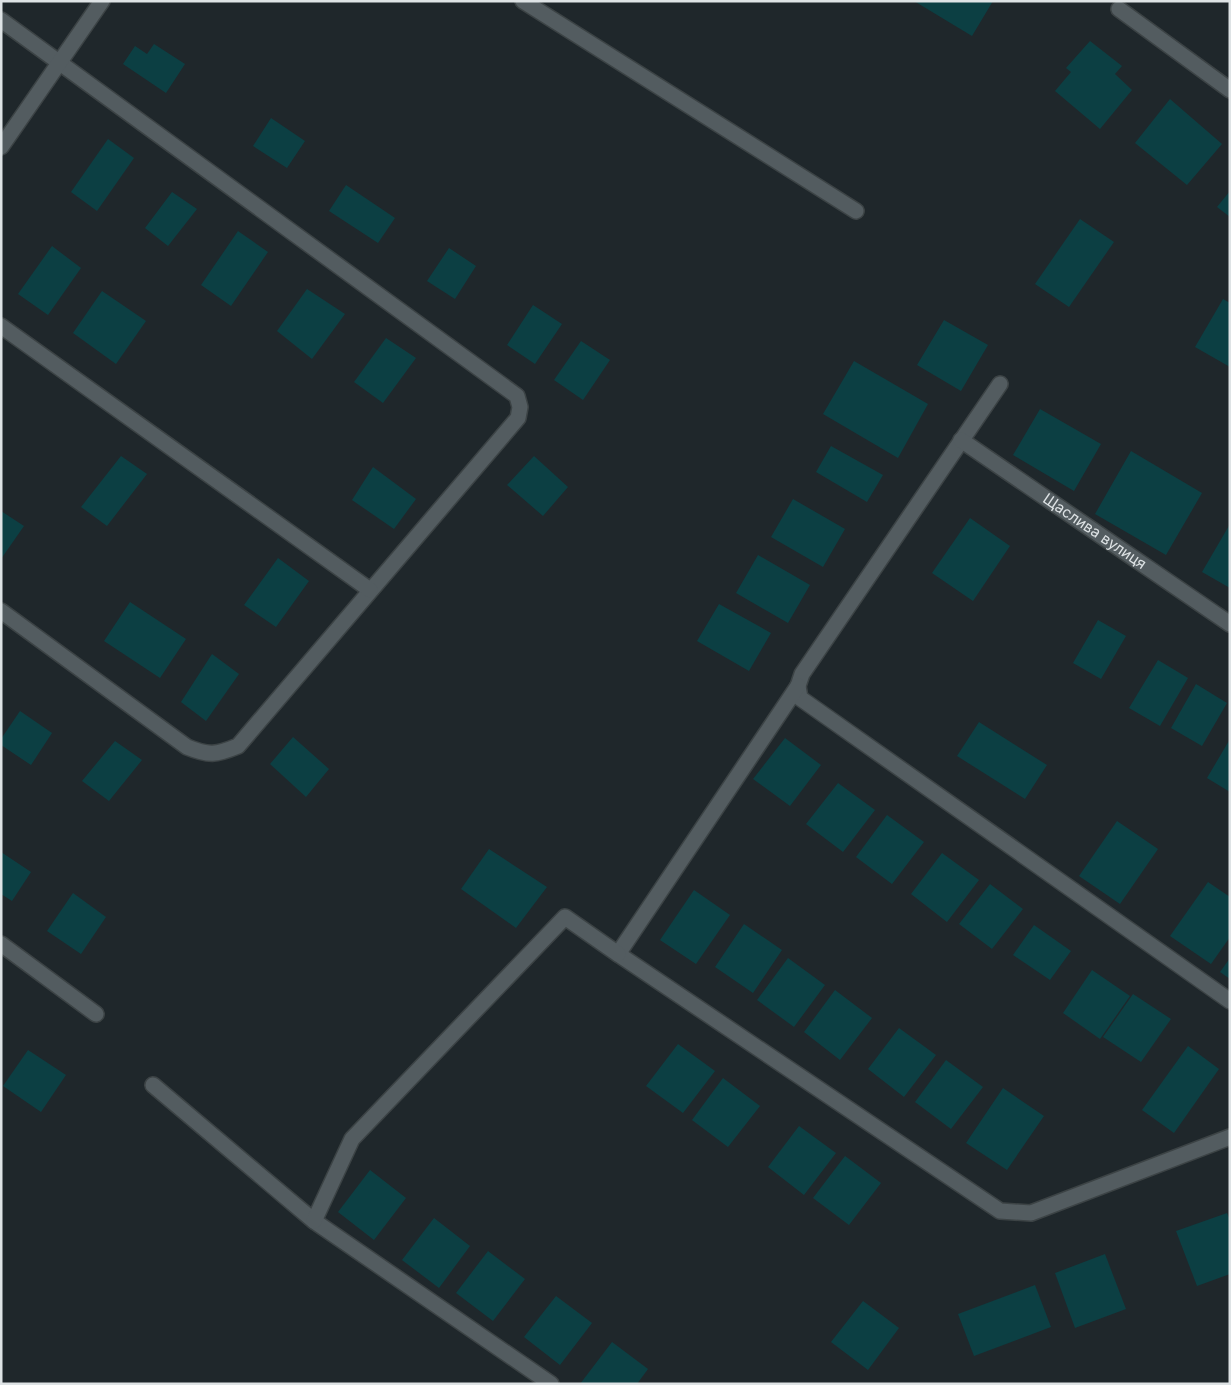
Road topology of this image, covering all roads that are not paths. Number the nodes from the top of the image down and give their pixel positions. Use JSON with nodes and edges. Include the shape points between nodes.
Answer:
{"nodes":[{"id":1,"x":102,"y":1,"type":"edge"},
{"id":2,"x":523,"y":1,"type":"edge"},
{"id":3,"x":1119,"y":9,"type":"dead end"},
{"id":4,"x":1,"y":20,"type":"edge"},
{"id":5,"x":60,"y":62,"type":"junction"},
{"id":6,"x":1230,"y":90,"type":"edge"},
{"id":7,"x":1,"y":147,"type":"edge"},
{"id":8,"x":856,"y":212,"type":"dead end"},
{"id":9,"x":1,"y":326,"type":"edge"},
{"id":10,"x":1000,"y":384,"type":"dead end"},
{"id":11,"x":961,"y":440,"type":"junction"},
{"id":12,"x":370,"y":590,"type":"junction"},
{"id":13,"x":1,"y":612,"type":"edge"},
{"id":14,"x":1230,"y":624,"type":"edge"},
{"id":15,"x":798,"y":686,"type":"junction"},
{"id":16,"x":1,"y":944,"type":"edge"},
{"id":17,"x":618,"y":954,"type":"junction"},
{"id":18,"x":1230,"y":1001,"type":"edge"},
{"id":19,"x":96,"y":1014,"type":"dead end"},
{"id":20,"x":153,"y":1085,"type":"dead end"},
{"id":21,"x":1230,"y":1137,"type":"edge"},
{"id":22,"x":314,"y":1221,"type":"junction"},
{"id":23,"x":551,"y":1384,"type":"edge"}],
"edges":[{"from":1,"to":5,"type":"street"},
{"from":2,"to":8,"type":"street"},
{"from":3,"to":6,"type":"street"},
{"from":4,"to":5,"type":"street"},
{"from":5,"to":7,"type":"street"},
{"from":5,"to":12,"type":"street","via":[[517,396],[518,418]]},
{"from":9,"to":12,"type":"street"},
{"from":10,"to":11,"type":"street"},
{"from":11,"to":14,"type":"street","name":"Щаслива вулиця"},
{"from":11,"to":15,"type":"street","via":[[802,674]]},
{"from":12,"to":13,"type":"street","via":[[238,746],[204,754],[187,747]]},
{"from":15,"to":17,"type":"street"},
{"from":15,"to":18,"type":"street","via":[[800,698]]},
{"from":16,"to":19,"type":"street"},
{"from":17,"to":21,"type":"street","via":[[1000,1211],[1032,1213]]},
{"from":17,"to":22,"type":"street","via":[[565,917],[352,1139]]},
{"from":20,"to":22,"type":"street"},
{"from":22,"to":23,"type":"street"}]}
